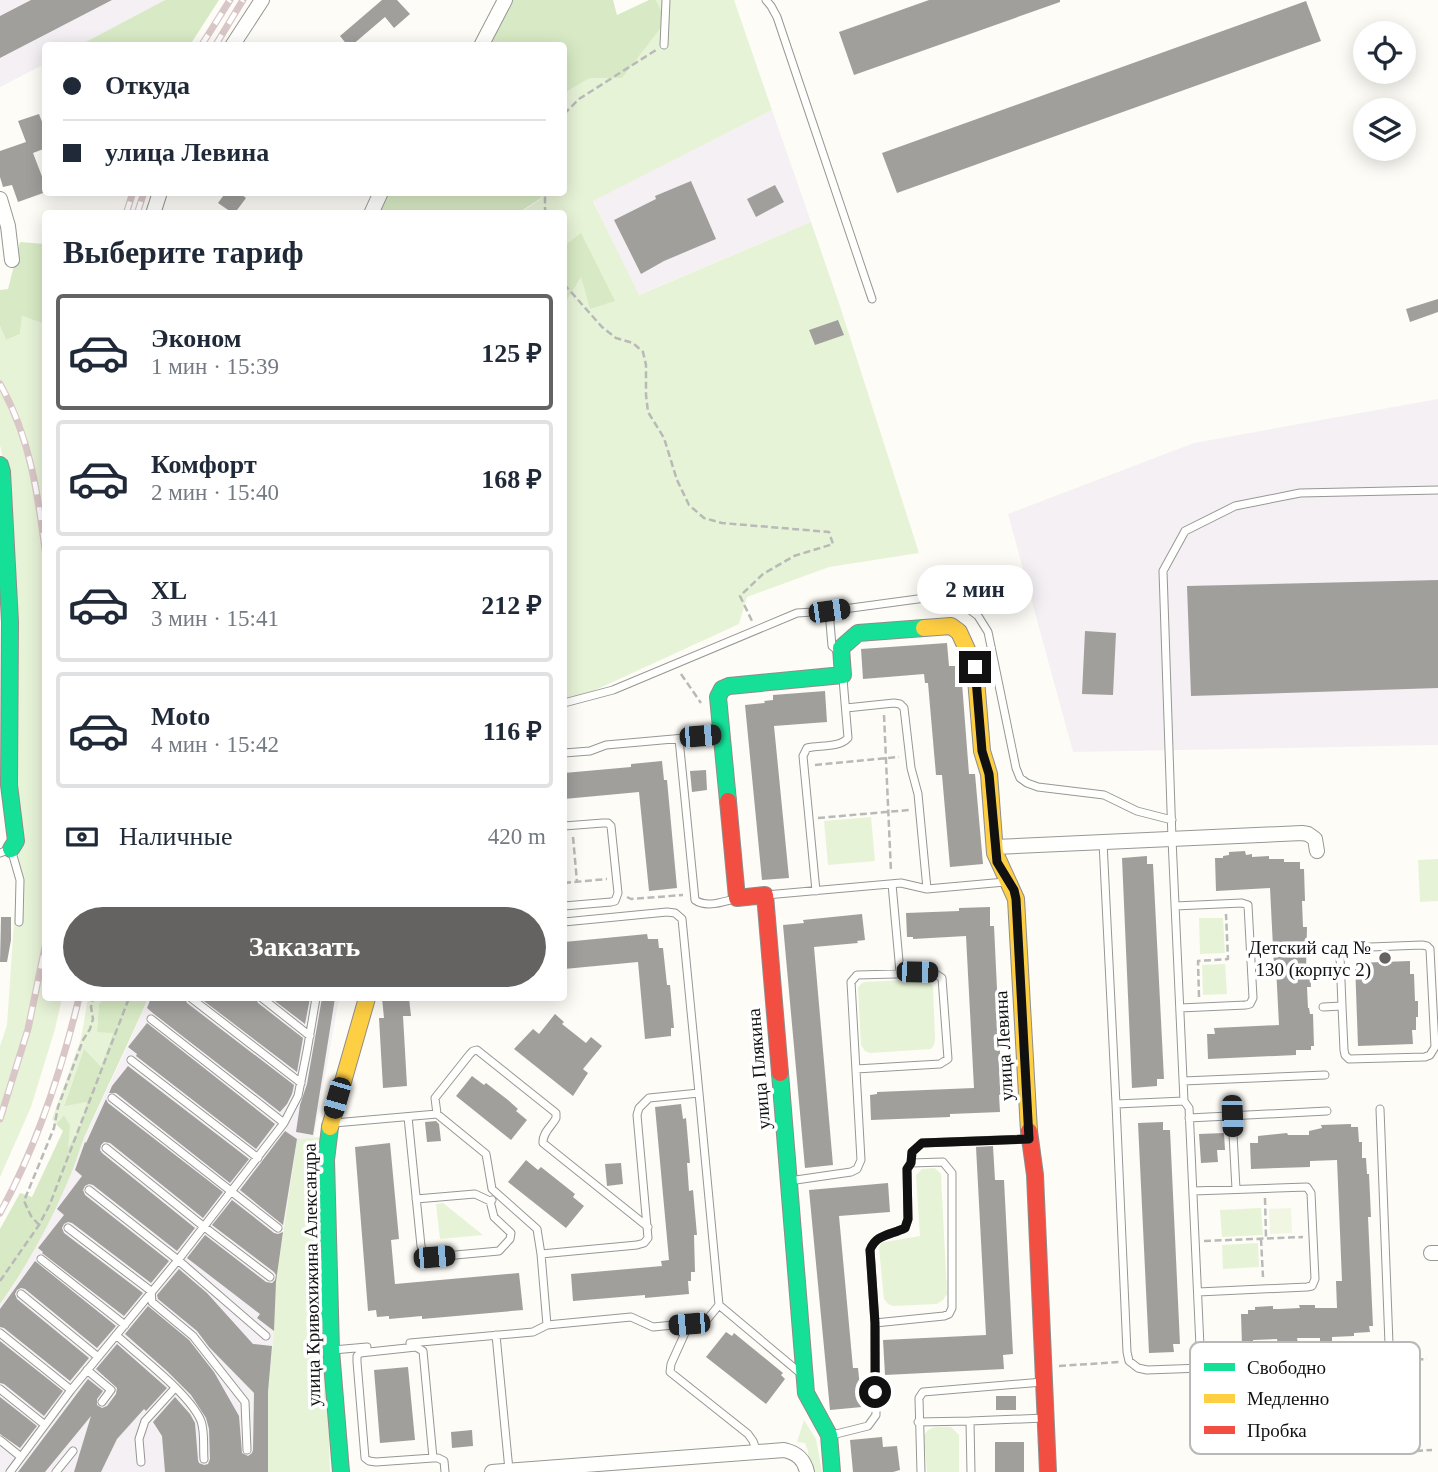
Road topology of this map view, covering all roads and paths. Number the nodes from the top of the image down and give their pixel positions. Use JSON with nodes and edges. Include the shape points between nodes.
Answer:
{"nodes":[{"id":1,"x":262,"y":0,"type":"edge"},
{"id":2,"x":505,"y":0,"type":"edge"},
{"id":3,"x":666,"y":0,"type":"edge"},
{"id":4,"x":766,"y":0,"type":"edge"},
{"id":5,"x":235,"y":42,"type":"edge"},
{"id":6,"x":483,"y":42,"type":"edge"},
{"id":7,"x":664,"y":45,"type":"joint"},
{"id":8,"x":567,"y":111,"type":"edge"},
{"id":9,"x":0,"y":199,"type":"edge"},
{"id":10,"x":12,"y":260,"type":"dead end"},
{"id":11,"x":567,"y":287,"type":"edge"},
{"id":12,"x":872,"y":299,"type":"dead end"},
{"id":13,"x":0,"y":466,"type":"edge"},
{"id":14,"x":1438,"y":490,"type":"edge"},
{"id":15,"x":829,"y":611,"type":"junction"},
{"id":16,"x":757,"y":630,"type":"junction"},
{"id":17,"x":841,"y":652,"type":"junction"},
{"id":18,"x":674,"y":664,"type":"junction"},
{"id":19,"x":843,"y":675,"type":"junction"},
{"id":20,"x":567,"y":702,"type":"edge"},
{"id":21,"x":883,"y":705,"type":"junction"},
{"id":22,"x":846,"y":708,"type":"junction"},
{"id":23,"x":721,"y":728,"type":"junction"},
{"id":24,"x":679,"y":738,"type":"junction"},
{"id":25,"x":567,"y":753,"type":"edge"},
{"id":26,"x":910,"y":756,"type":"junction"},
{"id":27,"x":886,"y":758,"type":"junction"},
{"id":28,"x":804,"y":766,"type":"junction"},
{"id":29,"x":919,"y":809,"type":"junction"},
{"id":30,"x":888,"y":812,"type":"junction"},
{"id":31,"x":809,"y":819,"type":"junction"},
{"id":32,"x":1171,"y":820,"type":"junction"},
{"id":33,"x":568,"y":826,"type":"edge"},
{"id":34,"x":1172,"y":839,"type":"junction"},
{"id":35,"x":1103,"y":842,"type":"junction"},
{"id":36,"x":995,"y":847,"type":"junction"},
{"id":37,"x":6,"y":851,"type":"edge"},
{"id":38,"x":1317,"y":851,"type":"dead end"},
{"id":39,"x":617,"y":878,"type":"junction"},
{"id":40,"x":1009,"y":881,"type":"junction"},
{"id":41,"x":577,"y":882,"type":"junction"},
{"id":42,"x":567,"y":883,"type":"edge"},
{"id":43,"x":892,"y":884,"type":"junction"},
{"id":44,"x":927,"y":889,"type":"junction"},
{"id":45,"x":816,"y":891,"type":"junction"},
{"id":46,"x":618,"y":892,"type":"junction"},
{"id":47,"x":693,"y":894,"type":"junction"},
{"id":48,"x":765,"y":895,"type":"junction"},
{"id":49,"x":737,"y":898,"type":"junction"},
{"id":50,"x":1225,"y":904,"type":"junction"},
{"id":51,"x":1175,"y":905,"type":"junction"},
{"id":52,"x":567,"y":906,"type":"edge"},
{"id":53,"x":19,"y":922,"type":"dead end"},
{"id":54,"x":567,"y":922,"type":"edge"},
{"id":55,"x":900,"y":972,"type":"junction"},
{"id":56,"x":92,"y":1001,"type":"edge"},
{"id":57,"x":128,"y":1001,"type":"edge"},
{"id":58,"x":195,"y":1001,"type":"edge"},
{"id":59,"x":266,"y":1001,"type":"edge"},
{"id":60,"x":316,"y":1001,"type":"edge"},
{"id":61,"x":366,"y":1001,"type":"edge"},
{"id":62,"x":1342,"y":1006,"type":"junction"},
{"id":63,"x":1199,"y":1007,"type":"junction"},
{"id":64,"x":1323,"y":1007,"type":"dead end"},
{"id":65,"x":1180,"y":1008,"type":"junction"},
{"id":66,"x":151,"y":1019,"type":"dead end"},
{"id":67,"x":310,"y":1036,"type":"junction"},
{"id":68,"x":131,"y":1059,"type":"dead end"},
{"id":69,"x":856,"y":1069,"type":"junction"},
{"id":70,"x":1325,"y":1075,"type":"dead end"},
{"id":71,"x":1183,"y":1081,"type":"junction"},
{"id":72,"x":301,"y":1083,"type":"junction"},
{"id":73,"x":699,"y":1093,"type":"junction"},
{"id":74,"x":112,"y":1098,"type":"dead end"},
{"id":75,"x":1184,"y":1101,"type":"junction"},
{"id":76,"x":1116,"y":1104,"type":"junction"},
{"id":77,"x":1380,"y":1109,"type":"dead end"},
{"id":78,"x":1327,"y":1111,"type":"dead end"},
{"id":79,"x":437,"y":1114,"type":"junction"},
{"id":80,"x":1232,"y":1116,"type":"junction"},
{"id":81,"x":408,"y":1117,"type":"junction"},
{"id":82,"x":1189,"y":1118,"type":"junction"},
{"id":83,"x":284,"y":1123,"type":"junction"},
{"id":84,"x":330,"y":1124,"type":"junction"},
{"id":85,"x":1029,"y":1139,"type":"junction"},
{"id":86,"x":106,"y":1147,"type":"dead end"},
{"id":87,"x":258,"y":1158,"type":"junction"},
{"id":88,"x":911,"y":1163,"type":"junction"},
{"id":89,"x":789,"y":1181,"type":"junction"},
{"id":90,"x":1264,"y":1188,"type":"junction"},
{"id":91,"x":1236,"y":1189,"type":"junction"},
{"id":92,"x":89,"y":1190,"type":"dead end"},
{"id":93,"x":1193,"y":1191,"type":"junction"},
{"id":94,"x":232,"y":1192,"type":"junction"},
{"id":95,"x":500,"y":1197,"type":"junction"},
{"id":96,"x":416,"y":1199,"type":"junction"},
{"id":97,"x":490,"y":1201,"type":"junction"},
{"id":98,"x":39,"y":1225,"type":"junction"},
{"id":99,"x":203,"y":1226,"type":"junction"},
{"id":100,"x":648,"y":1227,"type":"junction"},
{"id":101,"x":68,"y":1228,"type":"dead end"},
{"id":102,"x":278,"y":1228,"type":"dead end"},
{"id":103,"x":1313,"y":1237,"type":"junction"},
{"id":104,"x":1261,"y":1239,"type":"junction"},
{"id":105,"x":1266,"y":1239,"type":"junction"},
{"id":106,"x":1195,"y":1242,"type":"junction"},
{"id":107,"x":541,"y":1254,"type":"junction"},
{"id":108,"x":41,"y":1259,"type":"dead end"},
{"id":109,"x":178,"y":1260,"type":"junction"},
{"id":110,"x":270,"y":1277,"type":"dead end"},
{"id":111,"x":0,"y":1281,"type":"edge"},
{"id":112,"x":1264,"y":1289,"type":"junction"},
{"id":113,"x":151,"y":1292,"type":"junction"},
{"id":114,"x":1198,"y":1292,"type":"junction"},
{"id":115,"x":21,"y":1294,"type":"dead end"},
{"id":116,"x":719,"y":1305,"type":"junction"},
{"id":117,"x":875,"y":1323,"type":"junction"},
{"id":118,"x":689,"y":1324,"type":"junction"},
{"id":119,"x":125,"y":1325,"type":"junction"},
{"id":120,"x":547,"y":1325,"type":"junction"},
{"id":121,"x":0,"y":1333,"type":"edge"},
{"id":122,"x":116,"y":1335,"type":"junction"},
{"id":123,"x":496,"y":1335,"type":"junction"},
{"id":124,"x":266,"y":1336,"type":"dead end"},
{"id":125,"x":1200,"y":1342,"type":"edge"},
{"id":126,"x":1389,"y":1342,"type":"edge"},
{"id":127,"x":331,"y":1350,"type":"junction"},
{"id":128,"x":98,"y":1357,"type":"junction"},
{"id":129,"x":1420,"y":1359,"type":"edge"},
{"id":130,"x":1427,"y":1359,"type":"dead end"},
{"id":131,"x":1129,"y":1361,"type":"junction"},
{"id":132,"x":1190,"y":1368,"type":"edge"},
{"id":133,"x":88,"y":1370,"type":"junction"},
{"id":134,"x":1043,"y":1374,"type":"junction"},
{"id":135,"x":805,"y":1377,"type":"junction"},
{"id":136,"x":175,"y":1388,"type":"junction"},
{"id":137,"x":0,"y":1389,"type":"edge"},
{"id":138,"x":71,"y":1390,"type":"junction"},
{"id":139,"x":102,"y":1402,"type":"dead end"},
{"id":140,"x":1045,"y":1418,"type":"junction"},
{"id":141,"x":970,"y":1421,"type":"junction"},
{"id":142,"x":918,"y":1422,"type":"junction"},
{"id":143,"x":45,"y":1425,"type":"junction"},
{"id":144,"x":829,"y":1435,"type":"junction"},
{"id":145,"x":0,"y":1440,"type":"edge"},
{"id":146,"x":247,"y":1450,"type":"dead end"},
{"id":147,"x":1432,"y":1450,"type":"dead end"},
{"id":148,"x":73,"y":1451,"type":"dead end"},
{"id":149,"x":1420,"y":1451,"type":"edge"},
{"id":150,"x":757,"y":1452,"type":"junction"},
{"id":151,"x":21,"y":1457,"type":"junction"},
{"id":152,"x":433,"y":1458,"type":"junction"},
{"id":153,"x":204,"y":1459,"type":"dead end"},
{"id":154,"x":141,"y":1462,"type":"dead end"},
{"id":155,"x":509,"y":1471,"type":"edge"},
{"id":156,"x":9,"y":1472,"type":"edge"},
{"id":157,"x":56,"y":1472,"type":"edge"},
{"id":158,"x":341,"y":1472,"type":"edge"},
{"id":159,"x":446,"y":1472,"type":"edge"},
{"id":160,"x":492,"y":1472,"type":"edge"},
{"id":161,"x":807,"y":1472,"type":"edge"},
{"id":162,"x":832,"y":1472,"type":"edge"},
{"id":163,"x":921,"y":1472,"type":"edge"},
{"id":164,"x":971,"y":1472,"type":"edge"},
{"id":165,"x":1048,"y":1472,"type":"edge"}],
"edges":[{"from":1,"to":5,"type":"street"},
{"from":2,"to":6,"type":"street"},
{"from":3,"to":7,"type":"lane"},
{"from":4,"to":12,"type":"lane","via":[[777,17]]},
{"from":7,"to":8,"type":"path"},
{"from":9,"to":10,"type":"street"},
{"from":11,"to":16,"type":"path","via":[[602,327],[643,352],[648,412],[664,438],[689,505],[704,518],[722,523],[829,532],[833,544],[794,556],[763,574],[740,596]]},
{"from":13,"to":37,"type":"street","via":[[10,622],[9,785],[16,841]]},
{"from":14,"to":32,"type":"lane","via":[[1300,493],[1235,506],[1185,531],[1163,571]]},
{"from":15,"to":16,"type":"lane","via":[[797,613]]},
{"from":15,"to":17,"type":"lane","via":[[832,646]]},
{"from":15,"to":32,"type":"lane","via":[[940,596],[962,604],[978,615],[988,632],[1020,778],[1038,787],[1104,795]]},
{"from":16,"to":18,"type":"lane"},
{"from":17,"to":19,"type":"street"},
{"from":17,"to":36,"type":"street","name":"улица Левина","via":[[858,633],[957,628],[975,667]]},
{"from":18,"to":20,"type":"lane","via":[[614,690]]},
{"from":18,"to":23,"type":"path"},
{"from":19,"to":22,"type":"lane"},
{"from":19,"to":23,"type":"street","via":[[722,689],[718,697]]},
{"from":21,"to":22,"type":"lane"},
{"from":21,"to":26,"type":"lane","via":[[905,708]]},
{"from":21,"to":27,"type":"path"},
{"from":22,"to":28,"type":"lane","via":[[845,742],[807,748]]},
{"from":23,"to":24,"type":"lane"},
{"from":23,"to":49,"type":"street"},
{"from":24,"to":25,"type":"lane"},
{"from":24,"to":47,"type":"lane"},
{"from":26,"to":27,"type":"path"},
{"from":26,"to":29,"type":"lane"},
{"from":27,"to":28,"type":"path"},
{"from":27,"to":30,"type":"path"},
{"from":28,"to":31,"type":"lane"},
{"from":29,"to":30,"type":"path"},
{"from":29,"to":44,"type":"lane"},
{"from":30,"to":31,"type":"path"},
{"from":30,"to":43,"type":"path"},
{"from":31,"to":45,"type":"lane"},
{"from":32,"to":34,"type":"lane"},
{"from":33,"to":39,"type":"lane","via":[[603,822],[611,826]]},
{"from":33,"to":41,"type":"path"},
{"from":34,"to":35,"type":"street"},
{"from":34,"to":38,"type":"street","via":[[1302,833],[1315,839]]},
{"from":34,"to":51,"type":"lane"},
{"from":35,"to":36,"type":"street"},
{"from":35,"to":76,"type":"lane"},
{"from":36,"to":40,"type":"street","name":"улица Левина","via":[[997,862]]},
{"from":37,"to":53,"type":"lane","via":[[20,880]]},
{"from":39,"to":41,"type":"path"},
{"from":39,"to":46,"type":"lane"},
{"from":40,"to":44,"type":"lane"},
{"from":40,"to":85,"type":"street","name":"улица Левина","via":[[1016,899]]},
{"from":41,"to":42,"type":"path"},
{"from":43,"to":44,"type":"lane"},
{"from":43,"to":45,"type":"lane"},
{"from":43,"to":55,"type":"lane"},
{"from":45,"to":48,"type":"lane"},
{"from":46,"to":47,"type":"path","via":[[631,899]]},
{"from":46,"to":52,"type":"lane","via":[[615,901]]},
{"from":47,"to":49,"type":"lane","via":[[704,904]]},
{"from":48,"to":49,"type":"street"},
{"from":48,"to":89,"type":"street","name":"улица Плякина"},
{"from":50,"to":51,"type":"lane"},
{"from":50,"to":63,"type":"path","via":[[1228,959],[1198,961]]},
{"from":50,"to":63,"type":"lane","via":[[1245,903],[1249,908],[1252,1002]]},
{"from":51,"to":65,"type":"lane"},
{"from":54,"to":73,"type":"lane","via":[[667,912],[682,919]]},
{"from":55,"to":69,"type":"lane","via":[[857,975],[851,982]]},
{"from":55,"to":69,"type":"lane","via":[[934,973],[942,978],[948,1059],[940,1064]]},
{"from":56,"to":98,"type":"path","via":[[90,1029],[24,1201]]},
{"from":57,"to":98,"type":"path"},
{"from":58,"to":72,"type":"lane"},
{"from":59,"to":67,"type":"lane"},
{"from":60,"to":67,"type":"lane"},
{"from":61,"to":84,"type":"street","name":"улица Кривохижина Александра"},
{"from":62,"to":62,"type":"lane","via":[[1344,1050],[1349,1059],[1430,1055],[1434,1052],[1430,949],[1422,945],[1345,948],[1340,956]]},
{"from":62,"to":64,"type":"lane"},
{"from":63,"to":65,"type":"lane"},
{"from":65,"to":71,"type":"lane"},
{"from":66,"to":83,"type":"lane"},
{"from":67,"to":72,"type":"lane"},
{"from":68,"to":87,"type":"lane"},
{"from":69,"to":89,"type":"lane","via":[[861,1160],[857,1169]]},
{"from":70,"to":71,"type":"lane"},
{"from":71,"to":75,"type":"lane"},
{"from":72,"to":83,"type":"lane"},
{"from":73,"to":100,"type":"lane","via":[[649,1098],[638,1112]]},
{"from":73,"to":116,"type":"lane"},
{"from":74,"to":94,"type":"lane"},
{"from":75,"to":76,"type":"lane"},
{"from":75,"to":82,"type":"lane"},
{"from":76,"to":131,"type":"lane"},
{"from":77,"to":126,"type":"lane"},
{"from":78,"to":80,"type":"lane"},
{"from":79,"to":81,"type":"lane"},
{"from":79,"to":95,"type":"lane","via":[[486,1154],[492,1189]]},
{"from":79,"to":100,"type":"lane","via":[[435,1098],[477,1050],[555,1113],[543,1143]]},
{"from":80,"to":82,"type":"lane"},
{"from":80,"to":91,"type":"lane"},
{"from":81,"to":84,"type":"lane"},
{"from":81,"to":96,"type":"lane"},
{"from":82,"to":93,"type":"lane"},
{"from":83,"to":87,"type":"lane"},
{"from":84,"to":127,"type":"street","name":"улица Кривохижина Александра","via":[[326,1160]]},
{"from":85,"to":88,"type":"lane","via":[[922,1143],[912,1152]]},
{"from":85,"to":134,"type":"street","name":"улица Левина","via":[[1035,1175]]},
{"from":86,"to":99,"type":"lane"},
{"from":87,"to":94,"type":"lane"},
{"from":88,"to":117,"type":"lane","via":[[905,1228],[880,1236],[870,1250]]},
{"from":88,"to":117,"type":"lane","via":[[943,1162],[952,1173],[953,1308],[944,1315]]},
{"from":89,"to":135,"type":"street","name":"улица Плякина"},
{"from":90,"to":91,"type":"lane"},
{"from":90,"to":103,"type":"lane","via":[[1307,1186]]},
{"from":90,"to":105,"type":"path"},
{"from":91,"to":93,"type":"lane"},
{"from":92,"to":109,"type":"lane"},
{"from":93,"to":106,"type":"lane"},
{"from":94,"to":99,"type":"lane"},
{"from":94,"to":102,"type":"lane"},
{"from":95,"to":97,"type":"lane"},
{"from":95,"to":107,"type":"lane","via":[[537,1229]]},
{"from":96,"to":97,"type":"lane","via":[[475,1194]]},
{"from":96,"to":97,"type":"lane","via":[[422,1252],[434,1257],[502,1248],[511,1233],[494,1217]]},
{"from":98,"to":111,"type":"path"},
{"from":99,"to":109,"type":"lane"},
{"from":99,"to":110,"type":"lane"},
{"from":100,"to":107,"type":"lane","via":[[648,1238],[637,1245]]},
{"from":101,"to":113,"type":"lane"},
{"from":103,"to":105,"type":"path"},
{"from":103,"to":112,"type":"lane","via":[[1312,1286]]},
{"from":104,"to":105,"type":"path"},
{"from":104,"to":106,"type":"path"},
{"from":104,"to":112,"type":"path"},
{"from":106,"to":114,"type":"lane"},
{"from":107,"to":120,"type":"lane"},
{"from":108,"to":119,"type":"lane"},
{"from":109,"to":113,"type":"lane"},
{"from":109,"to":124,"type":"lane"},
{"from":112,"to":114,"type":"lane"},
{"from":113,"to":119,"type":"lane"},
{"from":113,"to":146,"type":"lane","via":[[152,1302],[193,1336],[245,1402]]},
{"from":114,"to":125,"type":"lane"},
{"from":115,"to":128,"type":"lane"},
{"from":116,"to":118,"type":"lane","via":[[705,1322]]},
{"from":116,"to":135,"type":"lane"},
{"from":117,"to":144,"type":"lane","via":[[876,1415],[868,1426]]},
{"from":118,"to":120,"type":"lane","via":[[653,1327],[631,1317]]},
{"from":118,"to":150,"type":"lane","via":[[670,1371],[748,1434]]},
{"from":119,"to":122,"type":"lane"},
{"from":120,"to":123,"type":"lane","via":[[533,1332]]},
{"from":121,"to":138,"type":"lane"},
{"from":122,"to":128,"type":"lane"},
{"from":122,"to":136,"type":"lane"},
{"from":123,"to":127,"type":"lane"},
{"from":123,"to":155,"type":"lane"},
{"from":127,"to":158,"type":"street","name":"улица Кривохижина Александра"},
{"from":128,"to":133,"type":"lane"},
{"from":129,"to":130,"type":"path"},
{"from":131,"to":132,"type":"lane","via":[[1147,1370]]},
{"from":131,"to":134,"type":"path"},
{"from":133,"to":138,"type":"lane"},
{"from":133,"to":139,"type":"lane","via":[[111,1390]]},
{"from":134,"to":140,"type":"street","name":"улица Левина"},
{"from":134,"to":142,"type":"lane","via":[[923,1392]]},
{"from":135,"to":144,"type":"street","name":"улица Плякина","via":[[806,1393]]},
{"from":136,"to":153,"type":"lane","via":[[202,1423]]},
{"from":136,"to":154,"type":"lane","via":[[145,1421],[139,1440]]},
{"from":137,"to":143,"type":"lane"},
{"from":138,"to":143,"type":"lane"},
{"from":140,"to":141,"type":"lane"},
{"from":140,"to":165,"type":"street","name":"улица Левина"},
{"from":141,"to":142,"type":"lane"},
{"from":141,"to":164,"type":"lane"},
{"from":142,"to":163,"type":"lane"},
{"from":143,"to":151,"type":"lane"},
{"from":144,"to":162,"type":"street","name":"улица Плякина"},
{"from":145,"to":151,"type":"lane"},
{"from":147,"to":149,"type":"path"},
{"from":148,"to":157,"type":"lane"},
{"from":150,"to":155,"type":"street"},
{"from":150,"to":161,"type":"street","via":[[792,1452],[799,1455]]},
{"from":151,"to":156,"type":"lane"},
{"from":152,"to":152,"type":"lane","via":[[423,1351],[416,1347],[360,1353],[357,1362],[366,1458],[376,1462]]},
{"from":152,"to":159,"type":"lane","via":[[444,1461]]},
{"from":155,"to":160,"type":"street"}]}
